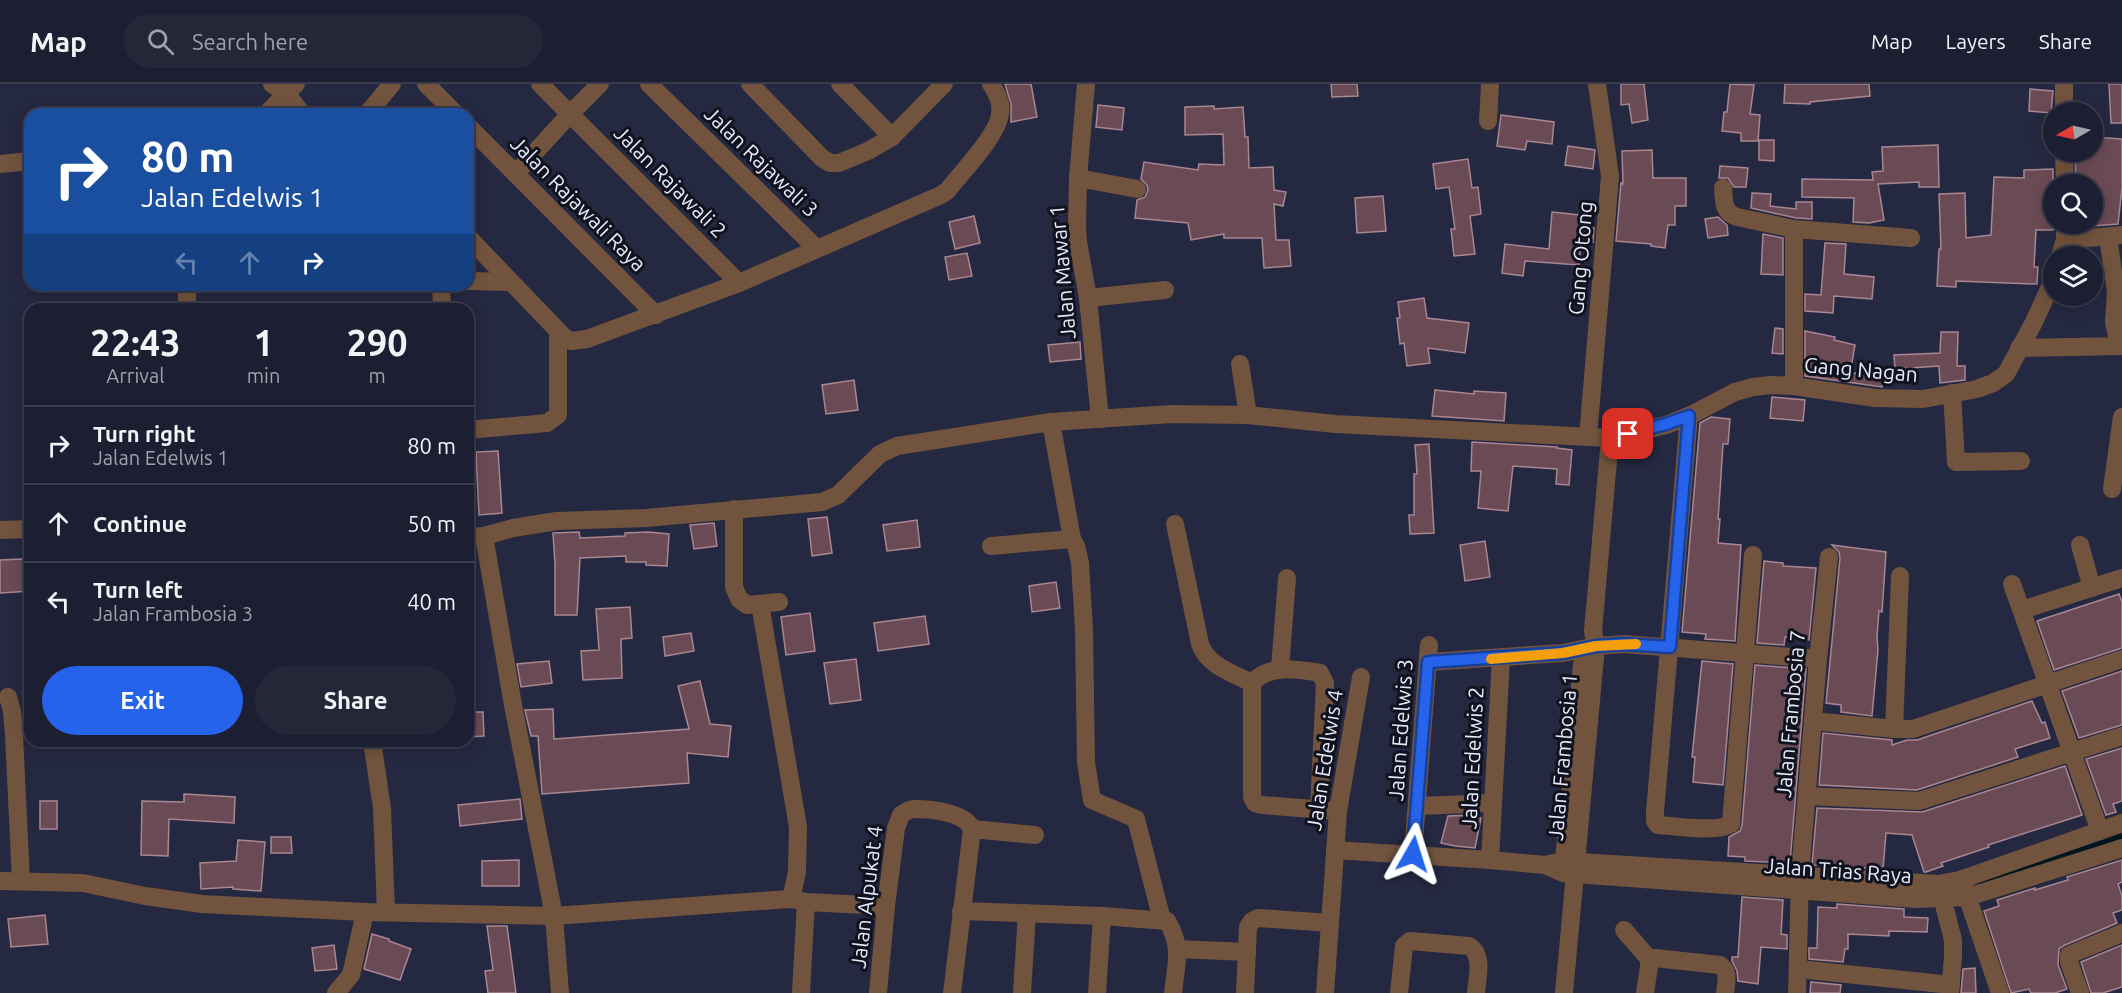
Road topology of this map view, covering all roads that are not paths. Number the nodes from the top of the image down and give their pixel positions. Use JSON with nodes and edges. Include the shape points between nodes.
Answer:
{"nodes":[{"id":1,"x":392,"y":84,"type":"edge"},
{"id":2,"x":426,"y":84,"type":"edge"},
{"id":3,"x":540,"y":84,"type":"edge"},
{"id":4,"x":600,"y":84,"type":"edge"},
{"id":5,"x":649,"y":84,"type":"edge"},
{"id":6,"x":750,"y":84,"type":"edge"},
{"id":7,"x":840,"y":84,"type":"edge"},
{"id":8,"x":991,"y":84,"type":"edge"},
{"id":9,"x":1086,"y":84,"type":"edge"},
{"id":10,"x":1490,"y":84,"type":"edge"},
{"id":11,"x":1597,"y":84,"type":"edge"},
{"id":12,"x":2064,"y":84,"type":"edge"},
{"id":13,"x":938,"y":86,"type":"edge"},
{"id":14,"x":285,"y":87,"type":"edge"},
{"id":15,"x":2064,"y":102,"type":"edge"},
{"id":16,"x":270,"y":108,"type":"edge"},
{"id":17,"x":298,"y":108,"type":"edge"},
{"id":18,"x":372,"y":108,"type":"edge"},
{"id":19,"x":450,"y":108,"type":"edge"},
{"id":20,"x":570,"y":114,"type":"junction"},
{"id":21,"x":1488,"y":121,"type":"dead end"},
{"id":22,"x":474,"y":132,"type":"edge"},
{"id":23,"x":892,"y":137,"type":"junction"},
{"id":24,"x":24,"y":162,"type":"edge"},
{"id":25,"x":0,"y":164,"type":"edge"},
{"id":26,"x":516,"y":173,"type":"junction"},
{"id":27,"x":1078,"y":178,"type":"junction"},
{"id":28,"x":1722,"y":188,"type":"dead end"},
{"id":29,"x":1137,"y":189,"type":"dead end"},
{"id":30,"x":1794,"y":229,"type":"junction"},
{"id":31,"x":2115,"y":236,"type":"edge"},
{"id":32,"x":1911,"y":238,"type":"dead end"},
{"id":33,"x":2063,"y":240,"type":"edge"},
{"id":34,"x":474,"y":243,"type":"edge"},
{"id":35,"x":816,"y":248,"type":"junction"},
{"id":36,"x":474,"y":281,"type":"edge"},
{"id":37,"x":511,"y":282,"type":"junction"},
{"id":38,"x":739,"y":283,"type":"junction"},
{"id":39,"x":1165,"y":290,"type":"dead end"},
{"id":40,"x":1088,"y":298,"type":"junction"},
{"id":41,"x":2043,"y":302,"type":"edge"},
{"id":42,"x":656,"y":315,"type":"junction"},
{"id":43,"x":558,"y":332,"type":"junction"},
{"id":44,"x":2019,"y":348,"type":"junction"},
{"id":45,"x":1240,"y":364,"type":"dead end"},
{"id":46,"x":1794,"y":386,"type":"junction"},
{"id":47,"x":1952,"y":393,"type":"junction"},
{"id":48,"x":1248,"y":415,"type":"junction"},
{"id":49,"x":1689,"y":416,"type":"junction"},
{"id":50,"x":2122,"y":417,"type":"edge"},
{"id":51,"x":1100,"y":419,"type":"junction"},
{"id":52,"x":1051,"y":422,"type":"junction"},
{"id":53,"x":474,"y":429,"type":"edge"},
{"id":54,"x":1588,"y":436,"type":"junction"},
{"id":55,"x":1610,"y":438,"type":"junction"},
{"id":56,"x":2021,"y":461,"type":"dead end"},
{"id":57,"x":2112,"y":489,"type":"dead end"},
{"id":58,"x":734,"y":509,"type":"junction"},
{"id":59,"x":1175,"y":524,"type":"dead end"},
{"id":60,"x":24,"y":529,"type":"edge"},
{"id":61,"x":0,"y":530,"type":"edge"},
{"id":62,"x":476,"y":537,"type":"edge"},
{"id":63,"x":1072,"y":539,"type":"junction"},
{"id":64,"x":2080,"y":545,"type":"dead end"},
{"id":65,"x":991,"y":546,"type":"dead end"},
{"id":66,"x":1753,"y":555,"type":"dead end"},
{"id":67,"x":1828,"y":556,"type":"dead end"},
{"id":68,"x":1900,"y":576,"type":"dead end"},
{"id":69,"x":1287,"y":578,"type":"dead end"},
{"id":70,"x":2122,"y":578,"type":"edge"},
{"id":71,"x":2012,"y":584,"type":"dead end"},
{"id":72,"x":2092,"y":588,"type":"junction"},
{"id":73,"x":779,"y":602,"type":"dead end"},
{"id":74,"x":760,"y":604,"type":"junction"},
{"id":75,"x":2022,"y":610,"type":"junction"},
{"id":76,"x":1591,"y":642,"type":"junction"},
{"id":77,"x":1670,"y":647,"type":"junction"},
{"id":78,"x":1745,"y":653,"type":"junction"},
{"id":79,"x":1501,"y":658,"type":"junction"},
{"id":80,"x":1818,"y":659,"type":"junction"},
{"id":81,"x":2122,"y":659,"type":"edge"},
{"id":82,"x":1280,"y":669,"type":"junction"},
{"id":83,"x":1361,"y":677,"type":"dead end"},
{"id":84,"x":1252,"y":683,"type":"junction"},
{"id":85,"x":2048,"y":683,"type":"junction"},
{"id":86,"x":8,"y":697,"type":"dead end"},
{"id":87,"x":1813,"y":721,"type":"junction"},
{"id":88,"x":1894,"y":729,"type":"junction"},
{"id":89,"x":2122,"y":736,"type":"edge"},
{"id":90,"x":373,"y":747,"type":"edge"},
{"id":91,"x":2072,"y":753,"type":"junction"},
{"id":92,"x":1807,"y":796,"type":"junction"},
{"id":93,"x":1493,"y":803,"type":"junction"},
{"id":94,"x":1418,"y":806,"type":"junction"},
{"id":95,"x":1319,"y":810,"type":"junction"},
{"id":96,"x":1338,"y":811,"type":"junction"},
{"id":97,"x":2122,"y":824,"type":"edge"},
{"id":98,"x":972,"y":829,"type":"junction"},
{"id":99,"x":2100,"y":831,"type":"junction"},
{"id":100,"x":1035,"y":836,"type":"dead end"},
{"id":101,"x":2122,"y":848,"type":"edge"},
{"id":102,"x":1335,"y":850,"type":"junction"},
{"id":103,"x":1413,"y":854,"type":"junction"},
{"id":104,"x":1490,"y":860,"type":"junction"},
{"id":105,"x":1564,"y":867,"type":"junction"},
{"id":106,"x":1960,"y":880,"type":"junction"},
{"id":107,"x":0,"y":881,"type":"edge"},
{"id":108,"x":21,"y":881,"type":"junction"},
{"id":109,"x":1800,"y":883,"type":"junction"},
{"id":110,"x":1940,"y":892,"type":"junction"},
{"id":111,"x":1968,"y":897,"type":"junction"},
{"id":112,"x":798,"y":901,"type":"junction"},
{"id":113,"x":886,"y":906,"type":"junction"},
{"id":114,"x":961,"y":911,"type":"junction"},
{"id":115,"x":365,"y":912,"type":"junction"},
{"id":116,"x":386,"y":912,"type":"junction"},
{"id":117,"x":1027,"y":913,"type":"junction"},
{"id":118,"x":554,"y":916,"type":"junction"},
{"id":119,"x":1102,"y":916,"type":"junction"},
{"id":120,"x":1162,"y":920,"type":"junction"},
{"id":121,"x":1330,"y":923,"type":"junction"},
{"id":122,"x":1624,"y":930,"type":"dead end"},
{"id":123,"x":2122,"y":933,"type":"edge"},
{"id":124,"x":1178,"y":949,"type":"junction"},
{"id":125,"x":1247,"y":952,"type":"junction"},
{"id":126,"x":1650,"y":960,"type":"junction"},
{"id":127,"x":1799,"y":969,"type":"junction"},
{"id":128,"x":1878,"y":985,"type":"edge"},
{"id":129,"x":1951,"y":989,"type":"edge"},
{"id":130,"x":336,"y":993,"type":"edge"},
{"id":131,"x":560,"y":993,"type":"edge"},
{"id":132,"x":801,"y":993,"type":"edge"},
{"id":133,"x":878,"y":993,"type":"edge"},
{"id":134,"x":952,"y":993,"type":"edge"},
{"id":135,"x":1022,"y":993,"type":"edge"},
{"id":136,"x":1097,"y":993,"type":"edge"},
{"id":137,"x":1173,"y":993,"type":"edge"},
{"id":138,"x":1245,"y":993,"type":"edge"},
{"id":139,"x":1324,"y":993,"type":"edge"},
{"id":140,"x":1399,"y":993,"type":"edge"},
{"id":141,"x":1476,"y":993,"type":"edge"},
{"id":142,"x":1552,"y":993,"type":"edge"},
{"id":143,"x":1564,"y":993,"type":"edge"},
{"id":144,"x":1646,"y":993,"type":"edge"},
{"id":145,"x":1725,"y":993,"type":"edge"},
{"id":146,"x":1797,"y":993,"type":"edge"},
{"id":147,"x":2000,"y":993,"type":"edge"},
{"id":148,"x":2080,"y":993,"type":"edge"}],
"edges":[{"from":1,"to":18,"type":"street"},
{"from":2,"to":19,"type":"street"},
{"from":3,"to":20,"type":"street","name":"Jalan Rajawali 2"},
{"from":4,"to":20,"type":"street"},
{"from":5,"to":35,"type":"street","name":"Jalan Rajawali 3"},
{"from":6,"to":23,"type":"street","via":[[831,163],[868,151]]},
{"from":7,"to":23,"type":"street"},
{"from":8,"to":35,"type":"street","via":[[1000,97],[997,128],[947,191]]},
{"from":9,"to":27,"type":"street","name":"Jalan Mawar 1"},
{"from":10,"to":21,"type":"street"},
{"from":11,"to":54,"type":"street","name":"Gang Otong","via":[[1610,176]]},
{"from":12,"to":15,"type":"street"},
{"from":13,"to":23,"type":"street"},
{"from":14,"to":16,"type":"street"},
{"from":14,"to":17,"type":"street"},
{"from":20,"to":26,"type":"street"},
{"from":20,"to":38,"type":"street","name":"Jalan Rajawali 2"},
{"from":22,"to":26,"type":"street","name":"Jalan Rajawali Raya"},
{"from":24,"to":25,"type":"street"},
{"from":26,"to":42,"type":"street","name":"Jalan Rajawali Raya"},
{"from":27,"to":29,"type":"street"},
{"from":27,"to":40,"type":"street","name":"Jalan Mawar 1","via":[[1078,242]]},
{"from":28,"to":30,"type":"street","via":[[1729,214]]},
{"from":30,"to":32,"type":"street"},
{"from":30,"to":46,"type":"street"},
{"from":31,"to":33,"type":"street"},
{"from":31,"to":44,"type":"street","via":[[2114,322],[2122,346]]},
{"from":34,"to":37,"type":"street"},
{"from":35,"to":38,"type":"street"},
{"from":36,"to":37,"type":"street"},
{"from":37,"to":43,"type":"street"},
{"from":38,"to":42,"type":"street"},
{"from":39,"to":40,"type":"street"},
{"from":40,"to":51,"type":"street","name":"Jalan Mawar 1"},
{"from":41,"to":44,"type":"street","name":"Gang Nagan"},
{"from":42,"to":43,"type":"street","via":[[579,341],[571,341]]},
{"from":43,"to":53,"type":"street","via":[[558,415],[547,423]]},
{"from":44,"to":47,"type":"street","name":"Gang Nagan","via":[[2006,374],[1993,383]]},
{"from":45,"to":48,"type":"street"},
{"from":46,"to":47,"type":"street","name":"Gang Nagan","via":[[1875,398],[1923,399]]},
{"from":46,"to":49,"type":"street","name":"Gang Nagan","via":[[1744,389]]},
{"from":47,"to":56,"type":"street","via":[[1956,462]]},
{"from":48,"to":51,"type":"street","name":"Gang Nagan","via":[[1172,414]]},
{"from":48,"to":54,"type":"street","name":"Gang Nagan","via":[[1335,424]]},
{"from":49,"to":55,"type":"street","name":"Gang Nagan"},
{"from":49,"to":77,"type":"street"},
{"from":50,"to":57,"type":"street"},
{"from":51,"to":52,"type":"street","name":"Gang Nagan"},
{"from":52,"to":58,"type":"street","name":"Gang Nagan","via":[[897,446],[880,454],[838,495],[822,502]]},
{"from":52,"to":63,"type":"street"},
{"from":54,"to":55,"type":"street","name":"Gang Nagan"},
{"from":55,"to":76,"type":"street","name":"Jalan Frambosia 1"},
{"from":58,"to":62,"type":"street","name":"Gang Nagan","via":[[646,518],[557,521]]},
{"from":58,"to":74,"type":"street","via":[[734,587],[747,605]]},
{"from":59,"to":84,"type":"street","via":[[1204,655]]},
{"from":60,"to":61,"type":"street"},
{"from":62,"to":118,"type":"street"},
{"from":63,"to":65,"type":"street"},
{"from":63,"to":120,"type":"street","via":[[1078,553],[1082,593],[1086,762],[1092,800],[1136,819]]},
{"from":64,"to":72,"type":"street"},
{"from":66,"to":78,"type":"street"},
{"from":67,"to":80,"type":"street","name":"Jalan Frambosia 7"},
{"from":68,"to":88,"type":"street"},
{"from":69,"to":82,"type":"street"},
{"from":70,"to":72,"type":"street"},
{"from":71,"to":75,"type":"street"},
{"from":72,"to":75,"type":"street"},
{"from":73,"to":74,"type":"street"},
{"from":74,"to":112,"type":"street","via":[[798,827]]},
{"from":75,"to":85,"type":"street"},
{"from":76,"to":77,"type":"street"},
{"from":76,"to":79,"type":"street","via":[[1563,653]]},
{"from":76,"to":105,"type":"street","name":"Jalan Frambosia 1"},
{"from":77,"to":78,"type":"street"},
{"from":77,"to":78,"type":"street","via":[[1655,820],[1658,825],[1713,828],[1731,824]]},
{"from":78,"to":80,"type":"street"},
{"from":79,"to":93,"type":"street","name":"Jalan Edelwis 2"},
{"from":79,"to":94,"type":"street","name":"Jalan Edelwis 3","via":[[1428,654]]},
{"from":80,"to":87,"type":"street","name":"Jalan Frambosia 7"},
{"from":81,"to":85,"type":"street"},
{"from":82,"to":84,"type":"street","via":[[1259,675]]},
{"from":82,"to":95,"type":"street","via":[[1320,673],[1325,683]]},
{"from":83,"to":96,"type":"street","name":"Jalan Edelwis 4"},
{"from":84,"to":95,"type":"street","via":[[1251,789],[1255,803]]},
{"from":85,"to":88,"type":"street","via":[[1913,729]]},
{"from":85,"to":91,"type":"street"},
{"from":86,"to":108,"type":"street","via":[[14,735]]},
{"from":87,"to":88,"type":"street"},
{"from":87,"to":92,"type":"street","name":"Jalan Frambosia 7"},
{"from":89,"to":91,"type":"street"},
{"from":90,"to":116,"type":"street","via":[[382,808]]},
{"from":91,"to":92,"type":"street","via":[[1919,801]]},
{"from":91,"to":99,"type":"street"},
{"from":92,"to":109,"type":"street","name":"Jalan Frambosia 7"},
{"from":93,"to":94,"type":"street"},
{"from":93,"to":104,"type":"street","name":"Jalan Edelwis 2"},
{"from":94,"to":103,"type":"street","name":"Jalan Edelwis 3"},
{"from":95,"to":96,"type":"street"},
{"from":96,"to":102,"type":"street","name":"Jalan Edelwis 4"},
{"from":97,"to":99,"type":"street","name":"Jalan Trias Raya"},
{"from":98,"to":100,"type":"street"},
{"from":98,"to":113,"type":"street","name":"Jalan Alpukat 4","via":[[964,818],[951,814],[912,809],[901,815]]},
{"from":98,"to":114,"type":"street"},
{"from":99,"to":106,"type":"street","name":"Jalan Trias Raya"},
{"from":101,"to":111,"type":"street","name":"Jalan Trias Raya"},
{"from":102,"to":103,"type":"street","name":"Jalan Trias Raya"},
{"from":102,"to":121,"type":"street"},
{"from":103,"to":104,"type":"street","name":"Jalan Trias Raya"},
{"from":104,"to":105,"type":"street","name":"Jalan Trias Raya"},
{"from":105,"to":109,"type":"street","name":"Jalan Trias Raya"},
{"from":105,"to":142,"type":"street"},
{"from":105,"to":143,"type":"street"},
{"from":106,"to":110,"type":"street","name":"Jalan Trias Raya"},
{"from":106,"to":111,"type":"street"},
{"from":107,"to":108,"type":"street"},
{"from":108,"to":115,"type":"street","via":[[84,884],[202,904]]},
{"from":109,"to":110,"type":"street","name":"Jalan Trias Raya"},
{"from":109,"to":127,"type":"street","name":"Jalan Frambosia 7"},
{"from":110,"to":111,"type":"street","name":"Jalan Trias Raya"},
{"from":110,"to":129,"type":"street","via":[[1953,940]]},
{"from":111,"to":147,"type":"street"},
{"from":112,"to":113,"type":"street"},
{"from":112,"to":118,"type":"street","via":[[681,905]]},
{"from":112,"to":132,"type":"street"},
{"from":113,"to":133,"type":"street","name":"Jalan Alpukat 4"},
{"from":114,"to":117,"type":"street"},
{"from":114,"to":134,"type":"street"},
{"from":115,"to":116,"type":"street"},
{"from":115,"to":130,"type":"street","via":[[351,975]]},
{"from":116,"to":118,"type":"street"},
{"from":117,"to":119,"type":"street"},
{"from":117,"to":135,"type":"street"},
{"from":118,"to":131,"type":"street"},
{"from":119,"to":120,"type":"street"},
{"from":119,"to":136,"type":"street"},
{"from":120,"to":124,"type":"street","via":[[1167,921],[1175,935]]},
{"from":121,"to":125,"type":"street","via":[[1258,918],[1248,927]]},
{"from":121,"to":139,"type":"street"},
{"from":122,"to":126,"type":"street"},
{"from":123,"to":148,"type":"street","via":[[2069,955]]},
{"from":124,"to":125,"type":"street"},
{"from":124,"to":137,"type":"street"},
{"from":125,"to":138,"type":"street"},
{"from":126,"to":144,"type":"street"},
{"from":126,"to":145,"type":"street","via":[[1719,965],[1727,975]]},
{"from":127,"to":128,"type":"street"},
{"from":127,"to":146,"type":"street","name":"Jalan Frambosia 7"},
{"from":128,"to":129,"type":"street"},
{"from":140,"to":141,"type":"street","via":[[1404,946],[1410,940],[1469,946],[1475,950]]}]}
